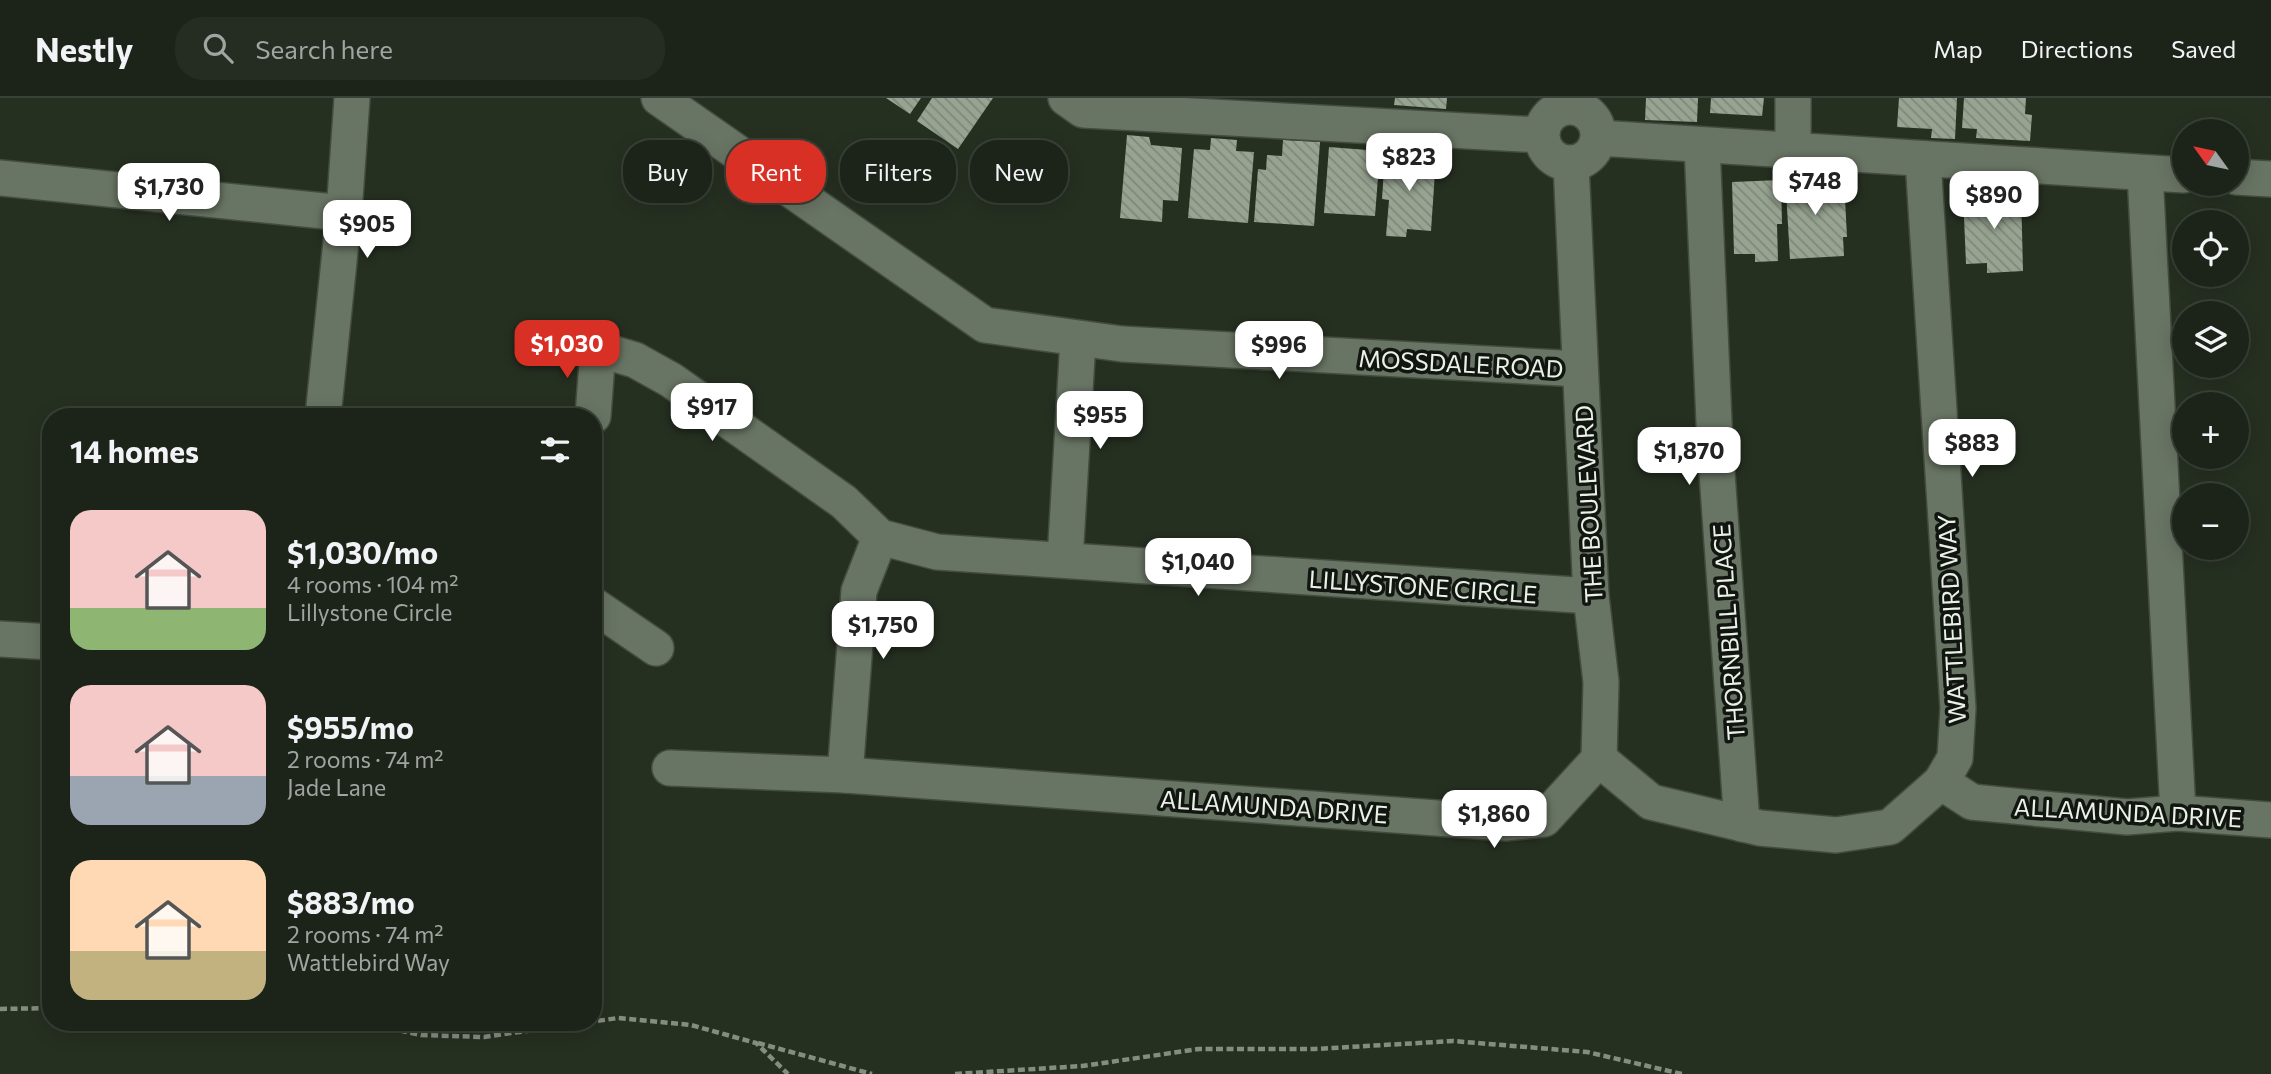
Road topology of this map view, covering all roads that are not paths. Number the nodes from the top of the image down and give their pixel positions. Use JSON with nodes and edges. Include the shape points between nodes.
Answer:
{"nodes":[{"id":1,"x":352,"y":98,"type":"edge"},
{"id":2,"x":659,"y":98,"type":"edge"},
{"id":3,"x":1066,"y":98,"type":"edge"},
{"id":4,"x":1793,"y":98,"type":"edge"},
{"id":5,"x":1571,"y":102,"type":"edge"},
{"id":6,"x":1541,"y":135,"type":"junction"},
{"id":7,"x":1599,"y":138,"type":"junction"},
{"id":8,"x":1702,"y":145,"type":"junction"},
{"id":9,"x":1793,"y":152,"type":"junction"},
{"id":10,"x":1923,"y":160,"type":"junction"},
{"id":11,"x":1571,"y":164,"type":"junction"},
{"id":12,"x":2145,"y":173,"type":"junction"},
{"id":13,"x":2172,"y":174,"type":"edge"},
{"id":14,"x":2249,"y":177,"type":"edge"},
{"id":15,"x":0,"y":178,"type":"edge"},
{"id":16,"x":2271,"y":178,"type":"edge"},
{"id":17,"x":344,"y":214,"type":"junction"},
{"id":18,"x":1078,"y":340,"type":"junction"},
{"id":19,"x":1580,"y":369,"type":"junction"},
{"id":20,"x":324,"y":408,"type":"edge"},
{"id":21,"x":594,"y":408,"type":"edge"},
{"id":22,"x":880,"y":537,"type":"junction"},
{"id":23,"x":1065,"y":560,"type":"junction"},
{"id":24,"x":1591,"y":596,"type":"junction"},
{"id":25,"x":602,"y":611,"type":"edge"},
{"id":26,"x":0,"y":639,"type":"edge"},
{"id":27,"x":42,"y":641,"type":"edge"},
{"id":28,"x":656,"y":648,"type":"dead end"},
{"id":29,"x":1599,"y":759,"type":"junction"},
{"id":30,"x":670,"y":768,"type":"dead end"},
{"id":31,"x":845,"y":775,"type":"junction"},
{"id":32,"x":1941,"y":782,"type":"junction"},
{"id":33,"x":2178,"y":813,"type":"junction"},
{"id":34,"x":2271,"y":820,"type":"edge"},
{"id":35,"x":1742,"y":824,"type":"junction"}],
"edges":[{"from":1,"to":17,"type":"street"},
{"from":2,"to":18,"type":"street","name":"MOSSDALE ROAD","via":[[985,325]]},
{"from":3,"to":6,"type":"street","via":[[1083,110]]},
{"from":4,"to":9,"type":"street"},
{"from":5,"to":6,"type":"street","via":[[1545,120]]},
{"from":5,"to":7,"type":"street","via":[[1596,123]]},
{"from":6,"to":11,"type":"street","via":[[1545,150],[1556,161]]},
{"from":7,"to":8,"type":"street"},
{"from":7,"to":11,"type":"street","via":[[1594,151]]},
{"from":8,"to":9,"type":"street"},
{"from":8,"to":35,"type":"street","name":"THORNBILL PLACE","via":[[1714,445]]},
{"from":9,"to":10,"type":"street"},
{"from":10,"to":12,"type":"street"},
{"from":10,"to":32,"type":"street","name":"WATTLEBIRD WAY","via":[[1958,708],[1955,758]]},
{"from":11,"to":19,"type":"street","name":"THE BOULEVARD"},
{"from":12,"to":13,"type":"street"},
{"from":12,"to":33,"type":"street"},
{"from":14,"to":16,"type":"street"},
{"from":15,"to":17,"type":"street"},
{"from":17,"to":20,"type":"street"},
{"from":18,"to":19,"type":"street","name":"MOSSDALE ROAD"},
{"from":18,"to":23,"type":"street"},
{"from":19,"to":24,"type":"street","name":"THE BOULEVARD"},
{"from":21,"to":22,"type":"street","name":"LILLYSTONE CIRCLE","via":[[598,349],[635,360],[671,380],[844,502]]},
{"from":22,"to":23,"type":"street","name":"LILLYSTONE CIRCLE","via":[[937,552]]},
{"from":22,"to":31,"type":"street","via":[[859,591]]},
{"from":23,"to":24,"type":"street","name":"LILLYSTONE CIRCLE"},
{"from":24,"to":29,"type":"street","name":"THE BOULEVARD","via":[[1601,682]]},
{"from":25,"to":28,"type":"street"},
{"from":26,"to":27,"type":"street"},
{"from":29,"to":31,"type":"street","name":"ALLAMUNDA DRIVE","via":[[1544,819],[1505,823]]},
{"from":29,"to":35,"type":"street","via":[[1651,802]]},
{"from":30,"to":31,"type":"street","name":"ALLAMUNDA DRIVE"},
{"from":32,"to":33,"type":"street","name":"ALLAMUNDA DRIVE","via":[[1972,802],[2127,817]]},
{"from":32,"to":35,"type":"street","via":[[1890,827],[1836,835]]},
{"from":33,"to":34,"type":"street","name":"ALLAMUNDA DRIVE"}]}
